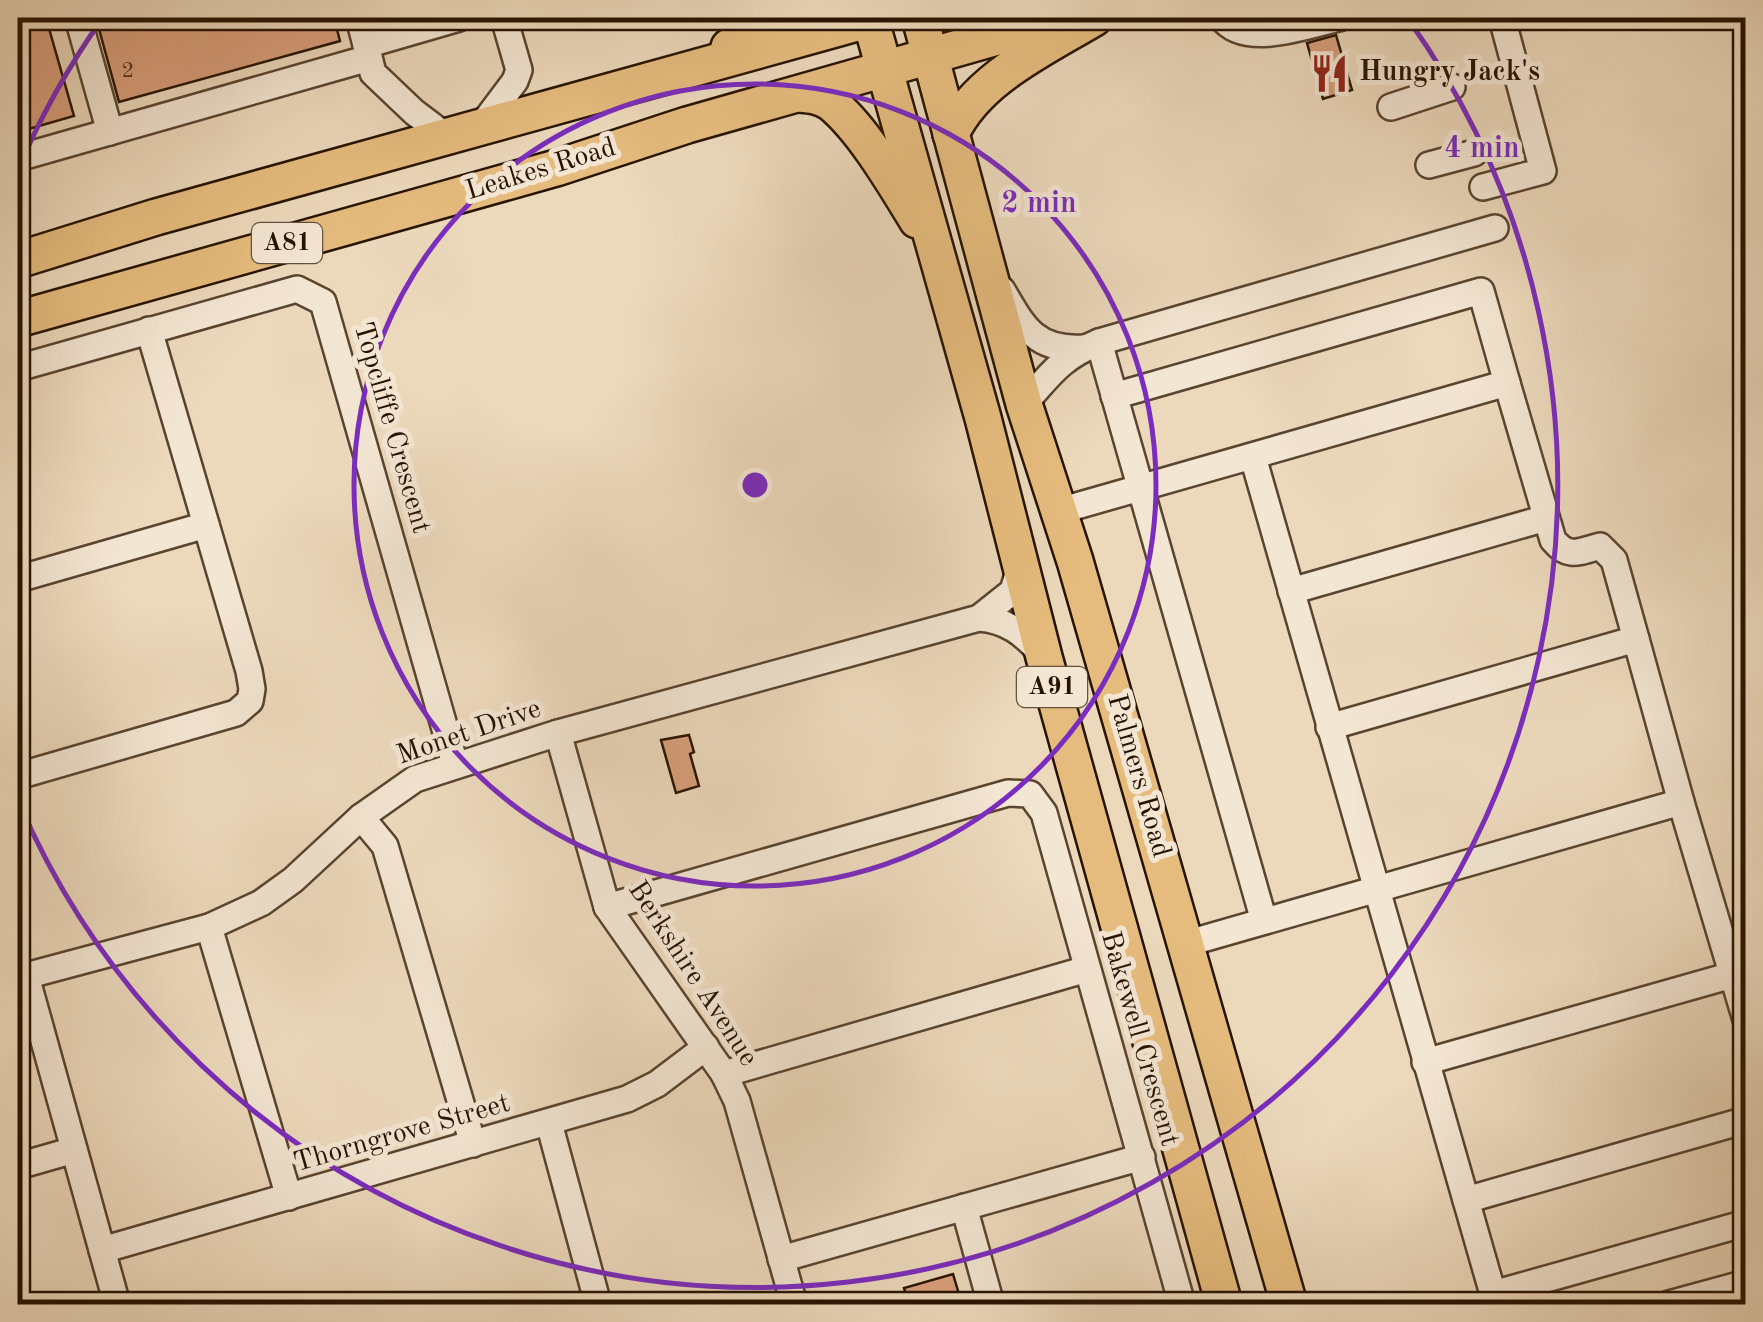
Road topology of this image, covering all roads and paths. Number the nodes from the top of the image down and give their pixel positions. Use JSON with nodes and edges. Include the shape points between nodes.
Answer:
{"nodes":[{"id":1,"x":78,"y":18,"type":"edge"},
{"id":2,"x":359,"y":18,"type":"edge"},
{"id":3,"x":459,"y":18,"type":"edge"},
{"id":4,"x":504,"y":18,"type":"edge"},
{"id":5,"x":774,"y":18,"type":"edge"},
{"id":6,"x":872,"y":18,"type":"edge"},
{"id":7,"x":920,"y":18,"type":"edge"},
{"id":8,"x":1064,"y":18,"type":"edge"},
{"id":9,"x":1094,"y":18,"type":"edge"},
{"id":10,"x":1222,"y":18,"type":"edge"},
{"id":11,"x":1339,"y":18,"type":"edge"},
{"id":12,"x":1502,"y":18,"type":"edge"},
{"id":13,"x":368,"y":52,"type":"junction"},
{"id":14,"x":931,"y":56,"type":"junction"},
{"id":15,"x":694,"y":68,"type":"junction"},
{"id":16,"x":885,"y":69,"type":"junction"},
{"id":17,"x":1452,"y":87,"type":"dead end"},
{"id":18,"x":800,"y":94,"type":"junction"},
{"id":19,"x":1391,"y":107,"type":"dead end"},
{"id":20,"x":110,"y":132,"type":"junction"},
{"id":21,"x":463,"y":133,"type":"junction"},
{"id":22,"x":952,"y":134,"type":"junction"},
{"id":23,"x":1474,"y":153,"type":"dead end"},
{"id":24,"x":18,"y":158,"type":"edge"},
{"id":25,"x":1430,"y":165,"type":"dead end"},
{"id":26,"x":1484,"y":187,"type":"dead end"},
{"id":27,"x":1495,"y":228,"type":"dead end"},
{"id":28,"x":937,"y":250,"type":"junction"},
{"id":29,"x":18,"y":260,"type":"edge"},
{"id":30,"x":988,"y":266,"type":"junction"},
{"id":31,"x":18,"y":319,"type":"edge"},
{"id":32,"x":149,"y":330,"type":"junction"},
{"id":33,"x":1092,"y":345,"type":"junction"},
{"id":34,"x":18,"y":368,"type":"edge"},
{"id":35,"x":1507,"y":383,"type":"junction"},
{"id":36,"x":1114,"y":396,"type":"junction"},
{"id":37,"x":1024,"y":404,"type":"junction"},
{"id":38,"x":1253,"y":457,"type":"junction"},
{"id":39,"x":1140,"y":488,"type":"junction"},
{"id":40,"x":1059,"y":510,"type":"junction"},
{"id":41,"x":1546,"y":518,"type":"junction"},
{"id":42,"x":206,"y":525,"type":"junction"},
{"id":43,"x":1020,"y":554,"type":"junction"},
{"id":44,"x":18,"y":579,"type":"edge"},
{"id":45,"x":1290,"y":591,"type":"junction"},
{"id":46,"x":979,"y":618,"type":"junction"},
{"id":47,"x":1636,"y":640,"type":"junction"},
{"id":48,"x":1044,"y":657,"type":"junction"},
{"id":49,"x":1329,"y":727,"type":"junction"},
{"id":50,"x":558,"y":733,"type":"junction"},
{"id":51,"x":455,"y":764,"type":"junction"},
{"id":52,"x":18,"y":776,"type":"edge"},
{"id":53,"x":1681,"y":802,"type":"junction"},
{"id":54,"x":361,"y":817,"type":"junction"},
{"id":55,"x":1374,"y":890,"type":"junction"},
{"id":56,"x":608,"y":907,"type":"junction"},
{"id":57,"x":1264,"y":921,"type":"junction"},
{"id":58,"x":209,"y":927,"type":"junction"},
{"id":59,"x":1186,"y":944,"type":"junction"},
{"id":60,"x":1088,"y":969,"type":"junction"},
{"id":61,"x":1732,"y":975,"type":"junction"},
{"id":62,"x":22,"y":977,"type":"edge"},
{"id":63,"x":1746,"y":1020,"type":"edge"},
{"id":64,"x":706,"y":1047,"type":"junction"},
{"id":65,"x":1426,"y":1062,"type":"junction"},
{"id":66,"x":724,"y":1074,"type":"junction"},
{"id":67,"x":1746,"y":1120,"type":"edge"},
{"id":68,"x":549,"y":1123,"type":"junction"},
{"id":69,"x":473,"y":1144,"type":"junction"},
{"id":70,"x":74,"y":1150,"type":"junction"},
{"id":71,"x":1142,"y":1157,"type":"junction"},
{"id":72,"x":18,"y":1166,"type":"edge"},
{"id":73,"x":288,"y":1198,"type":"junction"},
{"id":74,"x":1466,"y":1200,"type":"junction"},
{"id":75,"x":964,"y":1207,"type":"junction"},
{"id":76,"x":1746,"y":1223,"type":"edge"},
{"id":77,"x":102,"y":1250,"type":"junction"},
{"id":78,"x":781,"y":1259,"type":"junction"},
{"id":79,"x":1746,"y":1283,"type":"edge"},
{"id":80,"x":116,"y":1304,"type":"edge"},
{"id":81,"x":598,"y":1304,"type":"edge"},
{"id":82,"x":794,"y":1304,"type":"edge"},
{"id":83,"x":991,"y":1304,"type":"edge"},
{"id":84,"x":1182,"y":1304,"type":"edge"},
{"id":85,"x":1224,"y":1304,"type":"edge"},
{"id":86,"x":1289,"y":1304,"type":"edge"},
{"id":87,"x":1669,"y":1304,"type":"edge"}],
"edges":[{"from":1,"to":20,"type":"street"},
{"from":2,"to":13,"type":"street"},
{"from":3,"to":13,"type":"street"},
{"from":4,"to":21,"type":"street","via":[[520,70]]},
{"from":5,"to":15,"type":"highway"},
{"from":6,"to":15,"type":"highway","name":"Leakes Road","number":"A81"},
{"from":6,"to":16,"type":"highway","name":"Palmers Road","number":"A91"},
{"from":7,"to":14,"type":"highway","name":"Palmers Road","number":"A91"},
{"from":8,"to":14,"type":"highway","name":"Leakes Road","number":"A81"},
{"from":9,"to":22,"type":"highway","via":[[980,93]]},
{"from":10,"to":11,"type":"street","via":[[1250,32],[1282,33]]},
{"from":12,"to":26,"type":"street","via":[[1543,171]]},
{"from":13,"to":20,"type":"street"},
{"from":13,"to":21,"type":"street","via":[[373,73],[414,112]]},
{"from":14,"to":16,"type":"highway","name":"Leakes Road","number":"A81"},
{"from":14,"to":22,"type":"highway","name":"Palmers Road","number":"A91"},
{"from":15,"to":21,"type":"highway","name":"Leakes Road","number":"A81"},
{"from":16,"to":18,"type":"highway","name":"Leakes Road","number":"A81"},
{"from":16,"to":28,"type":"highway","name":"Palmers Road","number":"A91"},
{"from":17,"to":19,"type":"street"},
{"from":18,"to":28,"type":"highway","via":[[822,98],[840,112]]},
{"from":18,"to":31,"type":"highway","name":"Leakes Road","number":"A81"},
{"from":20,"to":24,"type":"street"},
{"from":21,"to":29,"type":"highway","name":"Leakes Road","number":"A81"},
{"from":22,"to":30,"type":"highway","name":"Palmers Road","number":"A91"},
{"from":23,"to":25,"type":"street"},
{"from":27,"to":33,"type":"street"},
{"from":28,"to":43,"type":"highway","name":"Palmers Road","number":"A91"},
{"from":30,"to":33,"type":"street","via":[[1026,330],[1056,348]]},
{"from":30,"to":37,"type":"highway","name":"Palmers Road","number":"A91"},
{"from":32,"to":34,"type":"street","name":"Topcliffe Crescent"},
{"from":32,"to":42,"type":"street"},
{"from":32,"to":51,"type":"street","name":"Topcliffe Crescent","via":[[297,289],[323,302]]},
{"from":33,"to":36,"type":"street"},
{"from":33,"to":37,"type":"street","via":[[1047,373]]},
{"from":35,"to":36,"type":"street","via":[[1481,291]]},
{"from":35,"to":38,"type":"street"},
{"from":35,"to":41,"type":"street"},
{"from":36,"to":39,"type":"street"},
{"from":37,"to":40,"type":"highway","name":"Palmers Road","number":"A91"},
{"from":38,"to":39,"type":"street"},
{"from":38,"to":45,"type":"street"},
{"from":39,"to":40,"type":"street"},
{"from":39,"to":57,"type":"street"},
{"from":40,"to":59,"type":"highway","name":"Palmers Road","number":"A91"},
{"from":41,"to":45,"type":"street"},
{"from":41,"to":47,"type":"street","via":[[1562,552],[1600,546],[1614,560]]},
{"from":42,"to":44,"type":"street"},
{"from":42,"to":52,"type":"street","via":[[248,671],[250,701],[236,713]]},
{"from":43,"to":46,"type":"street","name":"Monet Drive","via":[[1013,590]]},
{"from":43,"to":48,"type":"highway","name":"Palmers Road","number":"A91"},
{"from":45,"to":49,"type":"street"},
{"from":46,"to":48,"type":"street","via":[[1015,628]]},
{"from":46,"to":50,"type":"street","name":"Monet Drive"},
{"from":47,"to":49,"type":"street"},
{"from":47,"to":53,"type":"street"},
{"from":48,"to":85,"type":"highway","name":"Palmers Road","number":"A91"},
{"from":49,"to":55,"type":"street"},
{"from":50,"to":51,"type":"street","name":"Monet Drive"},
{"from":50,"to":56,"type":"street","name":"Berkshire Avenue"},
{"from":51,"to":54,"type":"street","name":"Monet Drive","via":[[414,779]]},
{"from":53,"to":55,"type":"street"},
{"from":53,"to":61,"type":"street"},
{"from":54,"to":58,"type":"street","name":"Monet Drive","via":[[294,880]]},
{"from":54,"to":69,"type":"street","via":[[385,846]]},
{"from":55,"to":57,"type":"street"},
{"from":55,"to":65,"type":"street"},
{"from":56,"to":60,"type":"street","name":"Bakewell Crescent","via":[[1008,793],[1030,794],[1044,813]]},
{"from":56,"to":64,"type":"street","name":"Berkshire Avenue"},
{"from":57,"to":59,"type":"street"},
{"from":58,"to":62,"type":"street","name":"Monet Drive"},
{"from":58,"to":73,"type":"street"},
{"from":59,"to":86,"type":"highway","name":"Palmers Road","number":"A91"},
{"from":60,"to":66,"type":"street"},
{"from":60,"to":71,"type":"street","name":"Bakewell Crescent"},
{"from":61,"to":63,"type":"street"},
{"from":61,"to":65,"type":"street"},
{"from":62,"to":70,"type":"street"},
{"from":64,"to":66,"type":"street","name":"Berkshire Avenue"},
{"from":64,"to":68,"type":"street","name":"Thorngrove Street","via":[[642,1092]]},
{"from":65,"to":74,"type":"street"},
{"from":66,"to":78,"type":"street","name":"Berkshire Avenue"},
{"from":67,"to":74,"type":"street"},
{"from":68,"to":69,"type":"street","name":"Thorngrove Street"},
{"from":68,"to":81,"type":"street"},
{"from":69,"to":73,"type":"street","name":"Thorngrove Street"},
{"from":70,"to":72,"type":"street"},
{"from":70,"to":77,"type":"street"},
{"from":71,"to":75,"type":"street"},
{"from":71,"to":84,"type":"street","name":"Bakewell Crescent"},
{"from":73,"to":77,"type":"street","name":"Thorngrove Street"},
{"from":74,"to":76,"type":"street","via":[[1493,1294]]},
{"from":75,"to":78,"type":"street"},
{"from":75,"to":83,"type":"street"},
{"from":77,"to":80,"type":"street"},
{"from":78,"to":82,"type":"street","name":"Berkshire Avenue"},
{"from":79,"to":87,"type":"street"}]}
